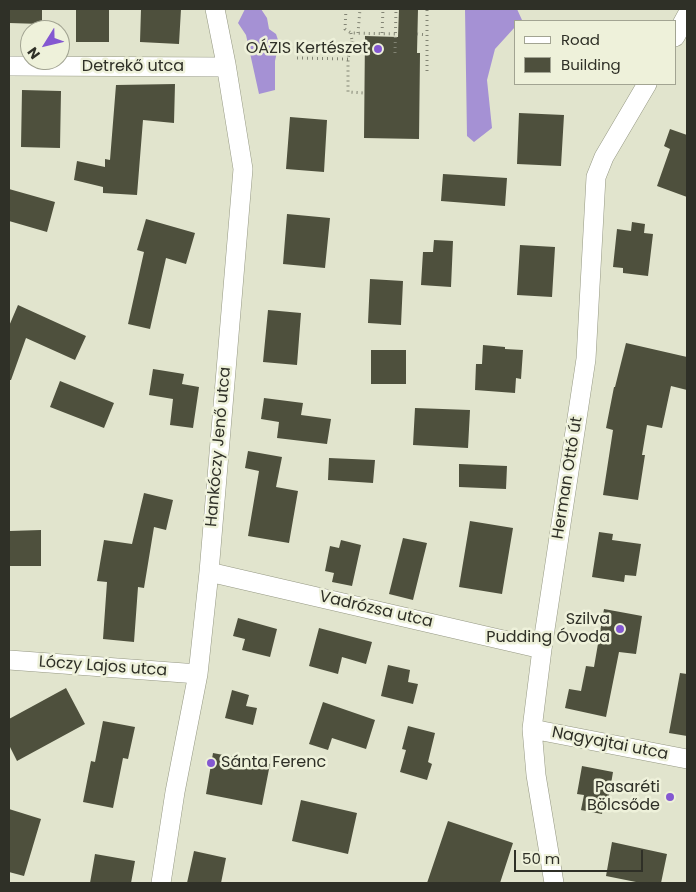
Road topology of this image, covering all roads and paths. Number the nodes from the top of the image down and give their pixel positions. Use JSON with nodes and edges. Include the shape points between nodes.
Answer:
{"nodes":[{"id":1,"x":215,"y":9,"type":"edge"},
{"id":2,"x":346,"y":9,"type":"edge"},
{"id":3,"x":360,"y":9,"type":"edge"},
{"id":4,"x":383,"y":9,"type":"edge"},
{"id":5,"x":396,"y":9,"type":"edge"},
{"id":6,"x":428,"y":9,"type":"edge"},
{"id":7,"x":687,"y":15,"type":"edge"},
{"id":8,"x":358,"y":32,"type":"junction"},
{"id":9,"x":350,"y":33,"type":"junction"},
{"id":10,"x":382,"y":33,"type":"junction"},
{"id":11,"x":397,"y":33,"type":"junction"},
{"id":12,"x":417,"y":34,"type":"dead end"},
{"id":13,"x":427,"y":35,"type":"junction"},
{"id":14,"x":676,"y":35,"type":"edge"},
{"id":15,"x":352,"y":41,"type":"junction"},
{"id":16,"x":365,"y":50,"type":"dead end"},
{"id":17,"x":395,"y":52,"type":"dead end"},
{"id":18,"x":297,"y":58,"type":"dead end"},
{"id":19,"x":348,"y":59,"type":"junction"},
{"id":20,"x":9,"y":66,"type":"edge"},
{"id":21,"x":226,"y":68,"type":"junction"},
{"id":22,"x":427,"y":71,"type":"dead end"},
{"id":23,"x":646,"y":85,"type":"edge"},
{"id":24,"x":364,"y":93,"type":"dead end"},
{"id":25,"x":209,"y":572,"type":"junction"},
{"id":26,"x":542,"y":648,"type":"junction"},
{"id":27,"x":9,"y":660,"type":"edge"},
{"id":28,"x":198,"y":674,"type":"junction"},
{"id":29,"x":532,"y":729,"type":"junction"},
{"id":30,"x":687,"y":759,"type":"edge"},
{"id":31,"x":160,"y":883,"type":"edge"},
{"id":32,"x":554,"y":883,"type":"edge"}],
"edges":[{"from":1,"to":21,"type":"street","name":"Hankóczy Jenő utca"},
{"from":2,"to":9,"type":"path","via":[[345,29]]},
{"from":3,"to":8,"type":"path"},
{"from":4,"to":10,"type":"path"},
{"from":5,"to":11,"type":"path"},
{"from":6,"to":13,"type":"path"},
{"from":7,"to":14,"type":"street"},
{"from":8,"to":9,"type":"path"},
{"from":8,"to":10,"type":"path"},
{"from":9,"to":15,"type":"path"},
{"from":10,"to":11,"type":"path"},
{"from":11,"to":17,"type":"path"},
{"from":12,"to":13,"type":"path"},
{"from":13,"to":22,"type":"path"},
{"from":15,"to":16,"type":"path","via":[[357,49]]},
{"from":15,"to":19,"type":"path"},
{"from":18,"to":19,"type":"path"},
{"from":19,"to":24,"type":"path","via":[[348,92]]},
{"from":20,"to":21,"type":"street","name":"Detrekő utca"},
{"from":21,"to":25,"type":"street","name":"Hankóczy Jenő utca","via":[[242,169]]},
{"from":23,"to":26,"type":"street","name":"Herman Ottó út","via":[[604,157],[596,177],[586,359]]},
{"from":25,"to":26,"type":"street","name":"Vadrózsa utca"},
{"from":25,"to":28,"type":"street","name":"Hankóczy Jenő utca"},
{"from":26,"to":29,"type":"street","name":"Herman Ottó út"},
{"from":27,"to":28,"type":"street","name":"Lóczy Lajos utca"},
{"from":28,"to":31,"type":"street","name":"Hankóczy Jenő utca"},
{"from":29,"to":30,"type":"street","name":"Nagyajtai utca"},
{"from":29,"to":32,"type":"street","name":"Herman Ottó út","via":[[536,775]]}]}
